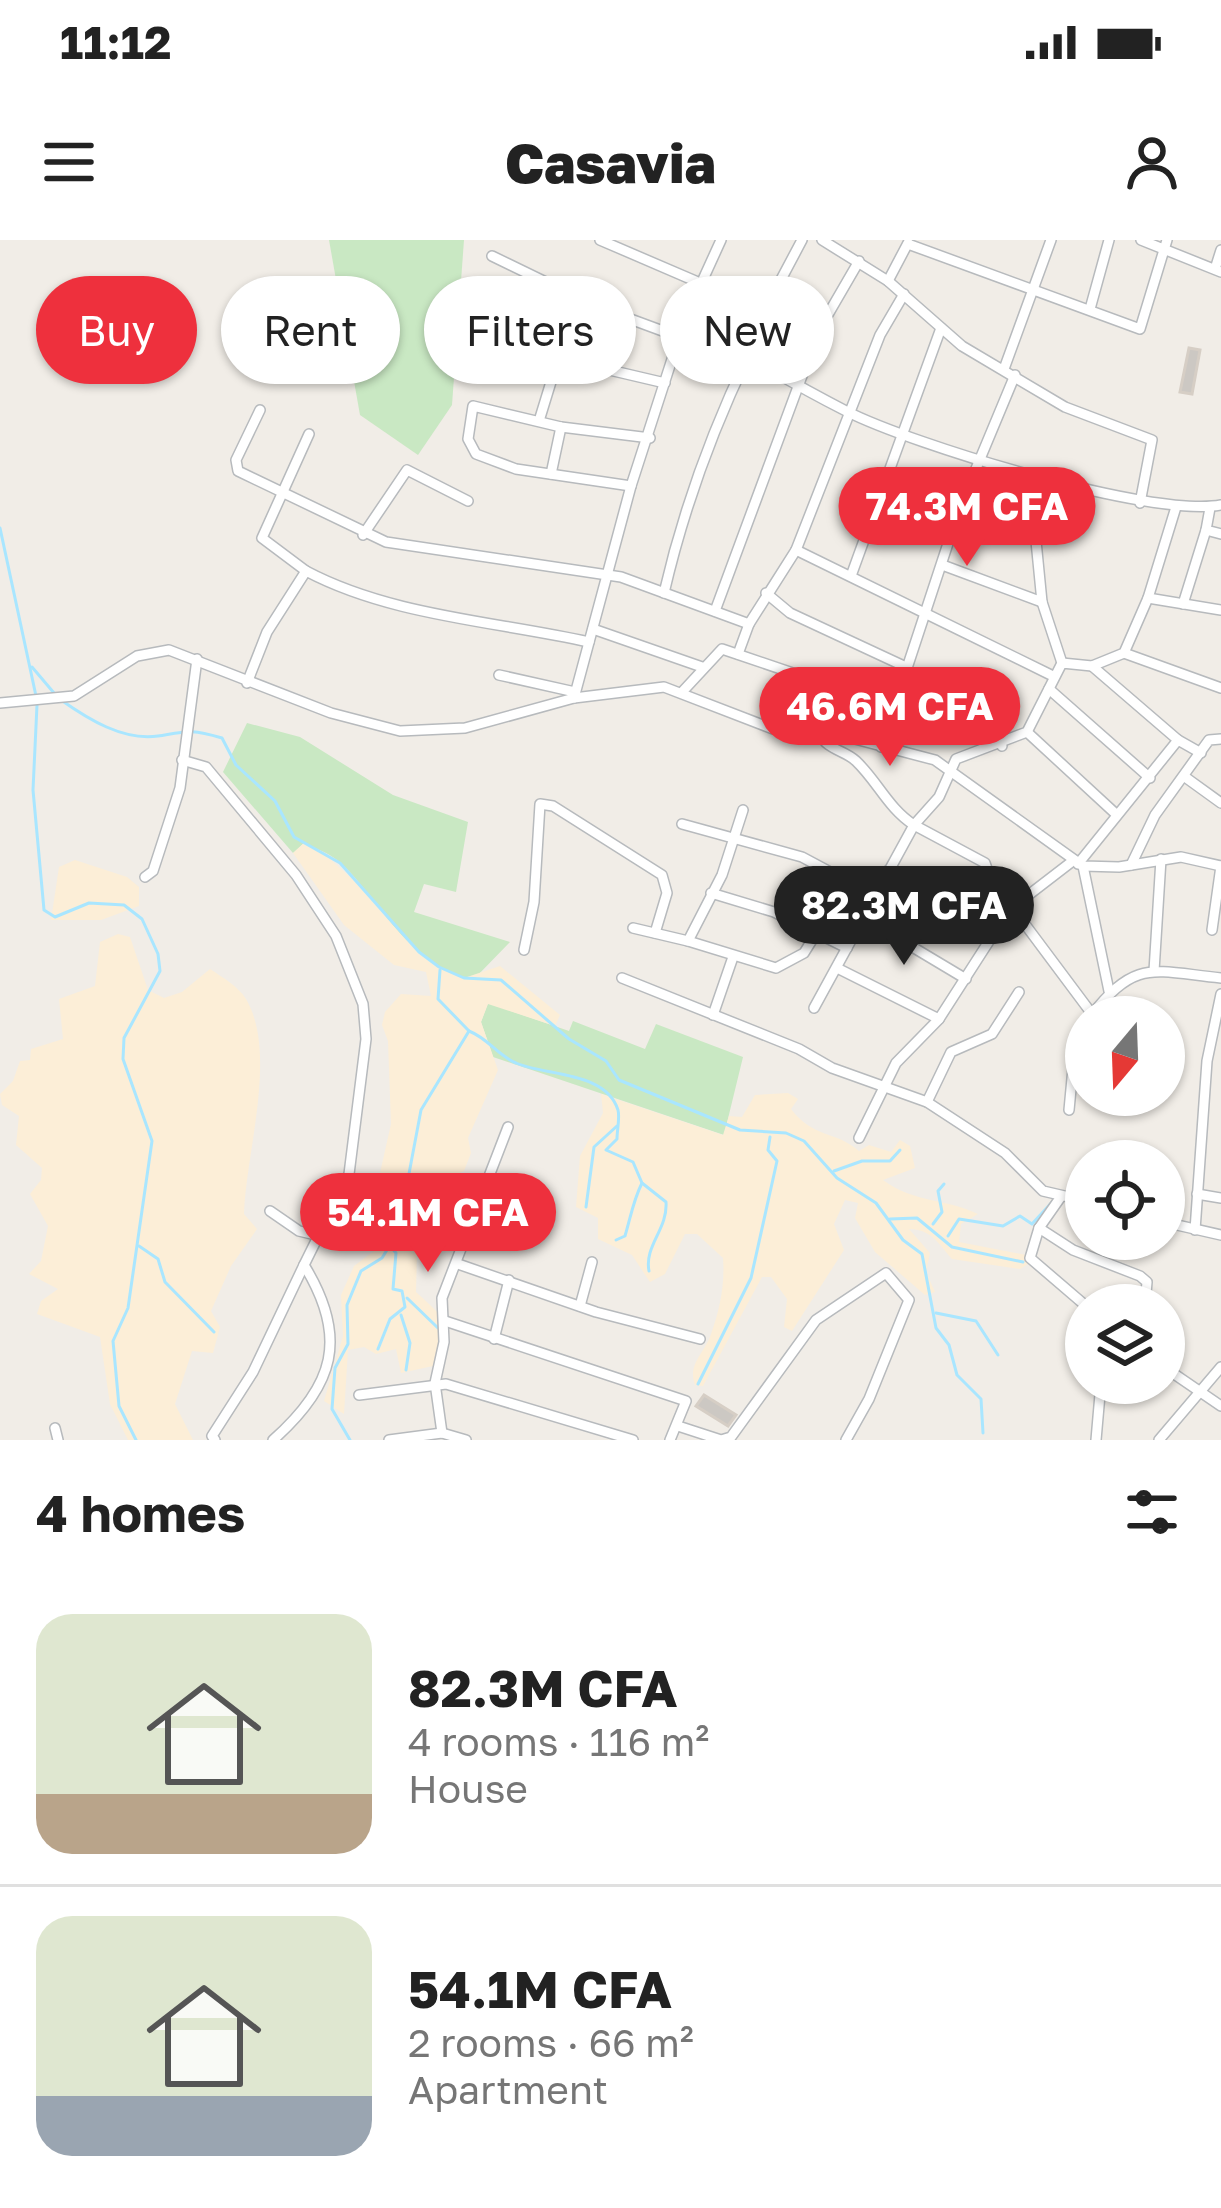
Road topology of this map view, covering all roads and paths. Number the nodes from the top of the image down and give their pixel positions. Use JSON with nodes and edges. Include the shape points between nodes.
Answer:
{"nodes":[{"id":1,"x":600,"y":240,"type":"edge"},
{"id":2,"x":721,"y":240,"type":"edge"},
{"id":3,"x":802,"y":240,"type":"edge"},
{"id":4,"x":822,"y":240,"type":"edge"},
{"id":5,"x":1051,"y":240,"type":"edge"},
{"id":6,"x":1109,"y":240,"type":"edge"},
{"id":7,"x":1142,"y":240,"type":"edge"},
{"id":8,"x":909,"y":242,"type":"edge"},
{"id":9,"x":1167,"y":245,"type":"edge"},
{"id":10,"x":1221,"y":250,"type":"edge"},
{"id":11,"x":492,"y":256,"type":"dead end"},
{"id":12,"x":859,"y":261,"type":"junction"},
{"id":13,"x":1218,"y":271,"type":"edge"},
{"id":14,"x":684,"y":276,"type":"edge"},
{"id":15,"x":703,"y":276,"type":"edge"},
{"id":16,"x":784,"y":276,"type":"edge"},
{"id":17,"x":888,"y":281,"type":"junction"},
{"id":18,"x":1036,"y":290,"type":"junction"},
{"id":19,"x":904,"y":295,"type":"junction"},
{"id":20,"x":1090,"y":309,"type":"junction"},
{"id":21,"x":941,"y":328,"type":"junction"},
{"id":22,"x":660,"y":330,"type":"edge"},
{"id":23,"x":1010,"y":372,"type":"junction"},
{"id":24,"x":550,"y":384,"type":"edge"},
{"id":25,"x":665,"y":384,"type":"edge"},
{"id":26,"x":732,"y":384,"type":"edge"},
{"id":27,"x":797,"y":385,"type":"junction"},
{"id":28,"x":260,"y":410,"type":"dead end"},
{"id":29,"x":851,"y":413,"type":"junction"},
{"id":30,"x":539,"y":421,"type":"junction"},
{"id":31,"x":561,"y":427,"type":"junction"},
{"id":32,"x":906,"y":433,"type":"junction"},
{"id":33,"x":309,"y":434,"type":"dead end"},
{"id":34,"x":650,"y":438,"type":"junction"},
{"id":35,"x":980,"y":457,"type":"junction"},
{"id":36,"x":551,"y":474,"type":"junction"},
{"id":37,"x":887,"y":483,"type":"junction"},
{"id":38,"x":631,"y":486,"type":"junction"},
{"id":39,"x":285,"y":494,"type":"junction"},
{"id":40,"x":468,"y":500,"type":"dead end"},
{"id":41,"x":1140,"y":502,"type":"junction"},
{"id":42,"x":1215,"y":506,"type":"edge"},
{"id":43,"x":960,"y":507,"type":"junction"},
{"id":44,"x":1176,"y":507,"type":"junction"},
{"id":45,"x":1206,"y":530,"type":"junction"},
{"id":46,"x":1221,"y":534,"type":"edge"},
{"id":47,"x":363,"y":535,"type":"junction"},
{"id":48,"x":796,"y":550,"type":"junction"},
{"id":49,"x":945,"y":566,"type":"junction"},
{"id":50,"x":306,"y":571,"type":"junction"},
{"id":51,"x":610,"y":575,"type":"junction"},
{"id":52,"x":851,"y":576,"type":"junction"},
{"id":53,"x":664,"y":592,"type":"junction"},
{"id":54,"x":766,"y":593,"type":"junction"},
{"id":55,"x":1148,"y":598,"type":"junction"},
{"id":56,"x":1042,"y":602,"type":"junction"},
{"id":57,"x":1184,"y":604,"type":"junction"},
{"id":58,"x":1221,"y":610,"type":"edge"},
{"id":59,"x":715,"y":611,"type":"junction"},
{"id":60,"x":926,"y":615,"type":"junction"},
{"id":61,"x":749,"y":624,"type":"junction"},
{"id":62,"x":593,"y":628,"type":"junction"},
{"id":63,"x":589,"y":642,"type":"junction"},
{"id":64,"x":1124,"y":653,"type":"junction"},
{"id":65,"x":738,"y":654,"type":"junction"},
{"id":66,"x":197,"y":659,"type":"junction"},
{"id":67,"x":1061,"y":662,"type":"junction"},
{"id":68,"x":1092,"y":666,"type":"junction"},
{"id":69,"x":702,"y":668,"type":"junction"},
{"id":70,"x":905,"y":671,"type":"junction"},
{"id":71,"x":499,"y":675,"type":"dead end"},
{"id":72,"x":1053,"y":676,"type":"junction"},
{"id":73,"x":247,"y":683,"type":"junction"},
{"id":74,"x":1221,"y":688,"type":"edge"},
{"id":75,"x":1049,"y":689,"type":"junction"},
{"id":76,"x":683,"y":691,"type":"junction"},
{"id":77,"x":574,"y":694,"type":"junction"},
{"id":78,"x":0,"y":704,"type":"edge"},
{"id":79,"x":1028,"y":732,"type":"junction"},
{"id":80,"x":819,"y":734,"type":"junction"},
{"id":81,"x":1221,"y":739,"type":"edge"},
{"id":82,"x":1178,"y":740,"type":"junction"},
{"id":83,"x":1002,"y":746,"type":"junction"},
{"id":84,"x":881,"y":747,"type":"junction"},
{"id":85,"x":1201,"y":753,"type":"junction"},
{"id":86,"x":182,"y":760,"type":"junction"},
{"id":87,"x":949,"y":772,"type":"junction"},
{"id":88,"x":1185,"y":777,"type":"junction"},
{"id":89,"x":1150,"y":778,"type":"junction"},
{"id":90,"x":1221,"y":803,"type":"edge"},
{"id":91,"x":742,"y":811,"type":"dead end"},
{"id":92,"x":1117,"y":815,"type":"junction"},
{"id":93,"x":682,"y":824,"type":"dead end"},
{"id":94,"x":914,"y":825,"type":"junction"},
{"id":95,"x":736,"y":839,"type":"junction"},
{"id":96,"x":1161,"y":859,"type":"junction"},
{"id":97,"x":1078,"y":863,"type":"junction"},
{"id":98,"x":1131,"y":865,"type":"junction"},
{"id":99,"x":1221,"y":866,"type":"edge"},
{"id":100,"x":886,"y":871,"type":"junction"},
{"id":101,"x":146,"y":877,"type":"dead end"},
{"id":102,"x":711,"y":893,"type":"junction"},
{"id":103,"x":875,"y":896,"type":"junction"},
{"id":104,"x":1010,"y":909,"type":"junction"},
{"id":105,"x":864,"y":919,"type":"junction"},
{"id":106,"x":633,"y":928,"type":"dead end"},
{"id":107,"x":995,"y":929,"type":"junction"},
{"id":108,"x":1212,"y":930,"type":"dead end"},
{"id":109,"x":817,"y":932,"type":"junction"},
{"id":110,"x":656,"y":933,"type":"junction"},
{"id":111,"x":688,"y":941,"type":"junction"},
{"id":112,"x":847,"y":948,"type":"junction"},
{"id":113,"x":524,"y":950,"type":"dead end"},
{"id":114,"x":733,"y":957,"type":"junction"},
{"id":115,"x":837,"y":968,"type":"junction"},
{"id":116,"x":1154,"y":971,"type":"junction"},
{"id":117,"x":622,"y":978,"type":"dead end"},
{"id":118,"x":1221,"y":978,"type":"edge"},
{"id":119,"x":967,"y":979,"type":"junction"},
{"id":120,"x":1109,"y":991,"type":"junction"},
{"id":121,"x":1019,"y":992,"type":"dead end"},
{"id":122,"x":1221,"y":994,"type":"edge"},
{"id":123,"x":1073,"y":996,"type":"edge"},
{"id":124,"x":1105,"y":996,"type":"edge"},
{"id":125,"x":814,"y":1008,"type":"dead end"},
{"id":126,"x":713,"y":1015,"type":"junction"},
{"id":127,"x":939,"y":1019,"type":"junction"},
{"id":128,"x":1215,"y":1049,"type":"edge"},
{"id":129,"x":884,"y":1084,"type":"junction"},
{"id":130,"x":927,"y":1102,"type":"junction"},
{"id":131,"x":508,"y":1127,"type":"dead end"},
{"id":132,"x":859,"y":1138,"type":"dead end"},
{"id":133,"x":1197,"y":1194,"type":"junction"},
{"id":134,"x":1060,"y":1198,"type":"junction"},
{"id":135,"x":1221,"y":1198,"type":"edge"},
{"id":136,"x":1065,"y":1199,"type":"edge"},
{"id":137,"x":269,"y":1211,"type":"dead end"},
{"id":138,"x":1185,"y":1227,"type":"edge"},
{"id":139,"x":1039,"y":1228,"type":"junction"},
{"id":140,"x":1195,"y":1230,"type":"junction"},
{"id":141,"x":1221,"y":1235,"type":"edge"},
{"id":142,"x":320,"y":1236,"type":"junction"},
{"id":143,"x":592,"y":1262,"type":"dead end"},
{"id":144,"x":458,"y":1264,"type":"junction"},
{"id":145,"x":304,"y":1265,"type":"junction"},
{"id":146,"x":509,"y":1280,"type":"junction"},
{"id":147,"x":1147,"y":1284,"type":"edge"},
{"id":148,"x":1065,"y":1289,"type":"edge"},
{"id":149,"x":580,"y":1306,"type":"junction"},
{"id":150,"x":445,"y":1321,"type":"junction"},
{"id":151,"x":494,"y":1339,"type":"junction"},
{"id":152,"x":700,"y":1339,"type":"dead end"},
{"id":153,"x":1221,"y":1367,"type":"edge"},
{"id":154,"x":1185,"y":1380,"type":"edge"},
{"id":155,"x":435,"y":1383,"type":"junction"},
{"id":156,"x":1203,"y":1392,"type":"junction"},
{"id":157,"x":359,"y":1395,"type":"dead end"},
{"id":158,"x":1099,"y":1404,"type":"edge"},
{"id":159,"x":1221,"y":1406,"type":"edge"},
{"id":160,"x":678,"y":1426,"type":"junction"},
{"id":161,"x":446,"y":1436,"type":"edge"},
{"id":162,"x":215,"y":1440,"type":"edge"},
{"id":163,"x":273,"y":1440,"type":"edge"},
{"id":164,"x":389,"y":1440,"type":"edge"},
{"id":165,"x":466,"y":1440,"type":"edge"},
{"id":166,"x":633,"y":1440,"type":"edge"},
{"id":167,"x":670,"y":1440,"type":"edge"},
{"id":168,"x":846,"y":1440,"type":"edge"},
{"id":169,"x":1096,"y":1440,"type":"edge"},
{"id":170,"x":1159,"y":1440,"type":"edge"}],
"edges":[{"from":1,"to":14,"type":"street"},
{"from":2,"to":15,"type":"street"},
{"from":3,"to":16,"type":"street"},
{"from":4,"to":12,"type":"street"},
{"from":5,"to":18,"type":"street"},
{"from":6,"to":20,"type":"street"},
{"from":7,"to":9,"type":"street"},
{"from":8,"to":17,"type":"street"},
{"from":8,"to":18,"type":"street"},
{"from":9,"to":13,"type":"street"},
{"from":9,"to":20,"type":"street","via":[[1140,329]]},
{"from":10,"to":13,"type":"street"},
{"from":11,"to":22,"type":"street"},
{"from":12,"to":17,"type":"street"},
{"from":12,"to":27,"type":"street"},
{"from":17,"to":19,"type":"street"},
{"from":18,"to":20,"type":"street"},
{"from":18,"to":23,"type":"street"},
{"from":19,"to":21,"type":"street"},
{"from":19,"to":29,"type":"street"},
{"from":21,"to":23,"type":"street"},
{"from":21,"to":32,"type":"street"},
{"from":23,"to":35,"type":"street"},
{"from":23,"to":41,"type":"street","via":[[1065,407],[1152,440]]},
{"from":24,"to":30,"type":"street"},
{"from":25,"to":34,"type":"street"},
{"from":26,"to":53,"type":"street","via":[[680,524]]},
{"from":27,"to":29,"type":"street"},
{"from":27,"to":59,"type":"street"},
{"from":28,"to":39,"type":"street","via":[[234,468]]},
{"from":29,"to":32,"type":"street"},
{"from":29,"to":48,"type":"street"},
{"from":30,"to":31,"type":"street"},
{"from":30,"to":36,"type":"street","via":[[476,404],[470,451]]},
{"from":31,"to":34,"type":"street"},
{"from":31,"to":36,"type":"street"},
{"from":32,"to":35,"type":"street"},
{"from":32,"to":37,"type":"street"},
{"from":33,"to":39,"type":"street"},
{"from":34,"to":38,"type":"street"},
{"from":35,"to":41,"type":"street"},
{"from":35,"to":43,"type":"street"},
{"from":36,"to":38,"type":"street"},
{"from":37,"to":43,"type":"street"},
{"from":37,"to":52,"type":"street"},
{"from":38,"to":51,"type":"street"},
{"from":39,"to":47,"type":"street"},
{"from":39,"to":50,"type":"street","via":[[262,538]]},
{"from":40,"to":47,"type":"street","via":[[407,470]]},
{"from":41,"to":44,"type":"street"},
{"from":42,"to":44,"type":"street"},
{"from":42,"to":45,"type":"street"},
{"from":43,"to":49,"type":"street"},
{"from":43,"to":56,"type":"street","via":[[1036,541]]},
{"from":44,"to":55,"type":"street"},
{"from":45,"to":46,"type":"street"},
{"from":45,"to":57,"type":"street"},
{"from":47,"to":51,"type":"street","via":[[419,551]]},
{"from":48,"to":52,"type":"street"},
{"from":48,"to":54,"type":"street"},
{"from":49,"to":56,"type":"street"},
{"from":49,"to":60,"type":"street"},
{"from":50,"to":63,"type":"street","via":[[392,604]]},
{"from":50,"to":73,"type":"street","via":[[267,632]]},
{"from":51,"to":53,"type":"street"},
{"from":51,"to":62,"type":"street"},
{"from":52,"to":60,"type":"street"},
{"from":53,"to":59,"type":"street"},
{"from":54,"to":61,"type":"street"},
{"from":54,"to":70,"type":"street"},
{"from":55,"to":57,"type":"street"},
{"from":55,"to":64,"type":"street"},
{"from":56,"to":67,"type":"street"},
{"from":57,"to":58,"type":"street"},
{"from":59,"to":61,"type":"street"},
{"from":60,"to":70,"type":"street"},
{"from":60,"to":72,"type":"street"},
{"from":61,"to":65,"type":"street"},
{"from":62,"to":63,"type":"street"},
{"from":62,"to":69,"type":"street"},
{"from":63,"to":77,"type":"street"},
{"from":64,"to":68,"type":"street"},
{"from":64,"to":74,"type":"street"},
{"from":65,"to":69,"type":"street","via":[[722,649]]},
{"from":65,"to":80,"type":"street","via":[[825,684],[834,702]]},
{"from":66,"to":73,"type":"street"},
{"from":66,"to":78,"type":"street","via":[[181,651],[137,656],[74,696]]},
{"from":66,"to":86,"type":"street"},
{"from":67,"to":68,"type":"street"},
{"from":67,"to":72,"type":"street"},
{"from":68,"to":82,"type":"street"},
{"from":69,"to":76,"type":"street"},
{"from":70,"to":83,"type":"street","via":[[988,711]]},
{"from":70,"to":84,"type":"street"},
{"from":71,"to":77,"type":"street"},
{"from":72,"to":75,"type":"street"},
{"from":73,"to":77,"type":"street","via":[[400,731],[465,728]]},
{"from":75,"to":79,"type":"street"},
{"from":75,"to":89,"type":"street"},
{"from":76,"to":77,"type":"street"},
{"from":76,"to":80,"type":"street","via":[[772,729]]},
{"from":79,"to":83,"type":"street"},
{"from":79,"to":92,"type":"street"},
{"from":80,"to":84,"type":"street"},
{"from":80,"to":94,"type":"street"},
{"from":81,"to":85,"type":"street","via":[[1209,740]]},
{"from":82,"to":85,"type":"street"},
{"from":82,"to":89,"type":"street"},
{"from":83,"to":87,"type":"street","via":[[962,755]]},
{"from":84,"to":87,"type":"street","via":[[934,760]]},
{"from":85,"to":88,"type":"street"},
{"from":86,"to":101,"type":"street","via":[[175,807]]},
{"from":86,"to":142,"type":"street","via":[[206,767],[296,874],[343,950],[363,1004],[352,1163]]},
{"from":87,"to":94,"type":"street"},
{"from":87,"to":97,"type":"street"},
{"from":88,"to":90,"type":"street"},
{"from":88,"to":98,"type":"street","via":[[1155,814]]},
{"from":89,"to":92,"type":"street"},
{"from":91,"to":95,"type":"street"},
{"from":92,"to":97,"type":"street"},
{"from":93,"to":95,"type":"street"},
{"from":94,"to":100,"type":"street"},
{"from":94,"to":104,"type":"street","via":[[985,863]]},
{"from":95,"to":102,"type":"street"},
{"from":95,"to":103,"type":"street","via":[[802,857]]},
{"from":96,"to":98,"type":"street"},
{"from":96,"to":99,"type":"street"},
{"from":96,"to":116,"type":"street"},
{"from":97,"to":98,"type":"street"},
{"from":97,"to":104,"type":"street"},
{"from":97,"to":120,"type":"street"},
{"from":99,"to":108,"type":"street"},
{"from":100,"to":103,"type":"street"},
{"from":100,"to":107,"type":"street"},
{"from":102,"to":109,"type":"street"},
{"from":102,"to":111,"type":"street"},
{"from":103,"to":105,"type":"street"},
{"from":104,"to":107,"type":"street"},
{"from":104,"to":123,"type":"street"},
{"from":105,"to":112,"type":"street"},
{"from":105,"to":119,"type":"street"},
{"from":106,"to":110,"type":"street"},
{"from":107,"to":119,"type":"street"},
{"from":109,"to":112,"type":"street"},
{"from":109,"to":114,"type":"street","via":[[804,953],[776,968]]},
{"from":110,"to":111,"type":"street"},
{"from":110,"to":113,"type":"street","via":[[668,893],[662,875],[540,804]]},
{"from":111,"to":114,"type":"street"},
{"from":112,"to":115,"type":"street"},
{"from":114,"to":126,"type":"street"},
{"from":115,"to":125,"type":"street"},
{"from":115,"to":127,"type":"street"},
{"from":116,"to":118,"type":"street"},
{"from":116,"to":120,"type":"street","via":[[1123,978]]},
{"from":117,"to":126,"type":"street"},
{"from":119,"to":127,"type":"street"},
{"from":120,"to":124,"type":"street"},
{"from":121,"to":130,"type":"street","via":[[992,1034],[950,1052]]},
{"from":122,"to":128,"type":"street"},
{"from":126,"to":129,"type":"street"},
{"from":127,"to":129,"type":"street"},
{"from":128,"to":133,"type":"street"},
{"from":129,"to":130,"type":"street"},
{"from":129,"to":132,"type":"street"},
{"from":130,"to":134,"type":"street"},
{"from":131,"to":144,"type":"street"},
{"from":133,"to":135,"type":"street"},
{"from":133,"to":140,"type":"street"},
{"from":134,"to":136,"type":"street"},
{"from":134,"to":139,"type":"street"},
{"from":137,"to":142,"type":"street"},
{"from":138,"to":140,"type":"street"},
{"from":139,"to":147,"type":"street"},
{"from":139,"to":148,"type":"street","via":[[1031,1262]]},
{"from":140,"to":141,"type":"street"},
{"from":142,"to":145,"type":"street"},
{"from":143,"to":149,"type":"street"},
{"from":144,"to":146,"type":"street"},
{"from":144,"to":150,"type":"street","via":[[442,1298]]},
{"from":145,"to":162,"type":"street"},
{"from":145,"to":163,"type":"street","via":[[324,1299],[330,1353],[318,1396]]},
{"from":146,"to":149,"type":"street"},
{"from":146,"to":151,"type":"street"},
{"from":149,"to":152,"type":"street"},
{"from":150,"to":151,"type":"street"},
{"from":150,"to":155,"type":"street"},
{"from":151,"to":160,"type":"street","via":[[686,1401]]},
{"from":153,"to":156,"type":"street"},
{"from":154,"to":156,"type":"street"},
{"from":155,"to":157,"type":"street"},
{"from":155,"to":161,"type":"street"},
{"from":155,"to":166,"type":"street"},
{"from":156,"to":159,"type":"street"},
{"from":156,"to":170,"type":"street"},
{"from":158,"to":169,"type":"street"},
{"from":160,"to":167,"type":"street"},
{"from":160,"to":168,"type":"street","via":[[731,1437],[816,1320],[886,1273],[909,1300]]},
{"from":161,"to":164,"type":"street"},
{"from":161,"to":165,"type":"street"}]}
